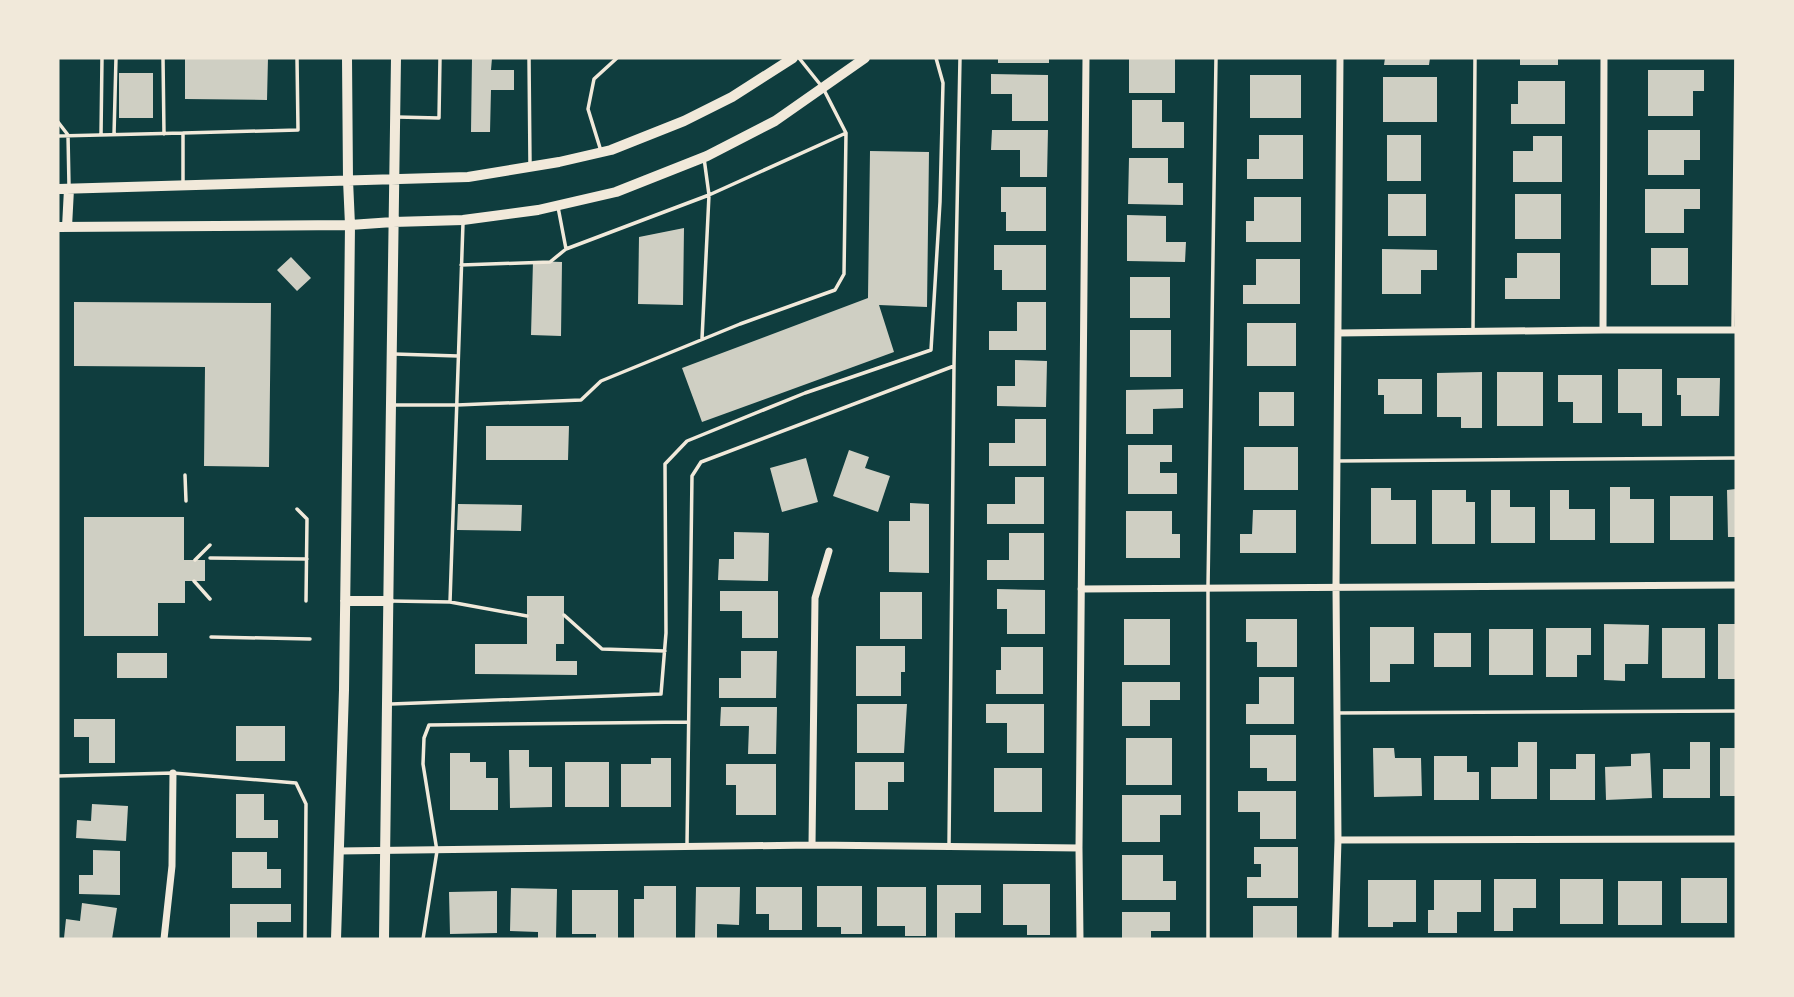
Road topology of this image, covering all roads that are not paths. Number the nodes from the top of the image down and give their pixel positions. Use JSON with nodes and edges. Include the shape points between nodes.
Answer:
{"nodes":[{"id":1,"x":102,"y":58,"type":"edge"},
{"id":2,"x":116,"y":58,"type":"edge"},
{"id":3,"x":163,"y":58,"type":"edge"},
{"id":4,"x":297,"y":58,"type":"edge"},
{"id":5,"x":347,"y":58,"type":"edge"},
{"id":6,"x":396,"y":58,"type":"edge"},
{"id":7,"x":440,"y":58,"type":"edge"},
{"id":8,"x":528,"y":58,"type":"edge"},
{"id":9,"x":609,"y":58,"type":"edge"},
{"id":10,"x":617,"y":58,"type":"edge"},
{"id":11,"x":793,"y":58,"type":"edge"},
{"id":12,"x":799,"y":58,"type":"edge"},
{"id":13,"x":865,"y":58,"type":"edge"},
{"id":14,"x":936,"y":58,"type":"edge"},
{"id":15,"x":960,"y":58,"type":"edge"},
{"id":16,"x":1086,"y":58,"type":"edge"},
{"id":17,"x":1216,"y":58,"type":"edge"},
{"id":18,"x":1340,"y":58,"type":"edge"},
{"id":19,"x":1475,"y":58,"type":"edge"},
{"id":20,"x":1604,"y":58,"type":"edge"},
{"id":21,"x":1736,"y":58,"type":"edge"},
{"id":22,"x":611,"y":64,"type":"junction"},
{"id":23,"x":823,"y":88,"type":"junction"},
{"id":24,"x":394,"y":117,"type":"junction"},
{"id":25,"x":58,"y":122,"type":"edge"},
{"id":26,"x":183,"y":133,"type":"junction"},
{"id":27,"x":846,"y":133,"type":"junction"},
{"id":28,"x":164,"y":134,"type":"junction"},
{"id":29,"x":68,"y":135,"type":"junction"},
{"id":30,"x":101,"y":135,"type":"junction"},
{"id":31,"x":114,"y":135,"type":"junction"},
{"id":32,"x":58,"y":136,"type":"edge"},
{"id":33,"x":601,"y":152,"type":"junction"},
{"id":34,"x":704,"y":158,"type":"junction"},
{"id":35,"x":530,"y":167,"type":"junction"},
{"id":36,"x":348,"y":180,"type":"junction"},
{"id":37,"x":393,"y":180,"type":"junction"},
{"id":38,"x":183,"y":186,"type":"junction"},
{"id":39,"x":63,"y":189,"type":"edge"},
{"id":40,"x":709,"y":195,"type":"junction"},
{"id":41,"x":558,"y":205,"type":"junction"},
{"id":42,"x":463,"y":220,"type":"junction"},
{"id":43,"x":393,"y":222,"type":"junction"},
{"id":44,"x":350,"y":225,"type":"junction"},
{"id":45,"x":62,"y":227,"type":"edge"},
{"id":46,"x":566,"y":249,"type":"junction"},
{"id":47,"x":461,"y":265,"type":"junction"},
{"id":48,"x":1603,"y":330,"type":"junction"},
{"id":49,"x":1734,"y":330,"type":"edge"},
{"id":50,"x":1339,"y":332,"type":"junction"},
{"id":51,"x":1473,"y":332,"type":"junction"},
{"id":52,"x":701,"y":340,"type":"junction"},
{"id":53,"x":391,"y":354,"type":"junction"},
{"id":54,"x":458,"y":356,"type":"junction"},
{"id":55,"x":954,"y":366,"type":"junction"},
{"id":56,"x":391,"y":405,"type":"junction"},
{"id":57,"x":457,"y":405,"type":"junction"},
{"id":58,"x":1736,"y":458,"type":"edge"},
{"id":59,"x":1338,"y":461,"type":"junction"},
{"id":60,"x":184,"y":475,"type":"dead end"},
{"id":61,"x":186,"y":501,"type":"dead end"},
{"id":62,"x":297,"y":509,"type":"dead end"},
{"id":63,"x":210,"y":545,"type":"dead end"},
{"id":64,"x":829,"y":551,"type":"dead end"},
{"id":65,"x":210,"y":558,"type":"dead end"},
{"id":66,"x":307,"y":559,"type":"junction"},
{"id":67,"x":195,"y":560,"type":"dead end"},
{"id":68,"x":194,"y":581,"type":"dead end"},
{"id":69,"x":1736,"y":585,"type":"edge"},
{"id":70,"x":1336,"y":586,"type":"junction"},
{"id":71,"x":1208,"y":587,"type":"junction"},
{"id":72,"x":1081,"y":589,"type":"junction"},
{"id":73,"x":210,"y":599,"type":"dead end"},
{"id":74,"x":306,"y":600,"type":"dead end"},
{"id":75,"x":345,"y":601,"type":"junction"},
{"id":76,"x":389,"y":601,"type":"junction"},
{"id":77,"x":450,"y":602,"type":"junction"},
{"id":78,"x":564,"y":615,"type":"dead end"},
{"id":79,"x":527,"y":616,"type":"dead end"},
{"id":80,"x":211,"y":637,"type":"dead end"},
{"id":81,"x":310,"y":639,"type":"dead end"},
{"id":82,"x":665,"y":652,"type":"junction"},
{"id":83,"x":387,"y":705,"type":"junction"},
{"id":84,"x":1736,"y":711,"type":"edge"},
{"id":85,"x":1336,"y":713,"type":"junction"},
{"id":86,"x":688,"y":722,"type":"junction"},
{"id":87,"x":173,"y":772,"type":"junction"},
{"id":88,"x":58,"y":776,"type":"edge"},
{"id":89,"x":1736,"y":839,"type":"edge"},
{"id":90,"x":1338,"y":840,"type":"junction"},
{"id":91,"x":811,"y":845,"type":"junction"},
{"id":92,"x":949,"y":846,"type":"junction"},
{"id":93,"x":687,"y":847,"type":"junction"},
{"id":94,"x":1079,"y":848,"type":"junction"},
{"id":95,"x":338,"y":851,"type":"junction"},
{"id":96,"x":385,"y":851,"type":"junction"},
{"id":97,"x":437,"y":851,"type":"junction"},
{"id":98,"x":164,"y":939,"type":"edge"},
{"id":99,"x":305,"y":939,"type":"edge"},
{"id":100,"x":336,"y":939,"type":"edge"},
{"id":101,"x":384,"y":939,"type":"edge"},
{"id":102,"x":423,"y":939,"type":"edge"},
{"id":103,"x":1080,"y":939,"type":"edge"},
{"id":104,"x":1208,"y":939,"type":"edge"},
{"id":105,"x":1335,"y":939,"type":"edge"}],
"edges":[{"from":1,"to":30,"type":"lane"},
{"from":2,"to":31,"type":"lane"},
{"from":3,"to":28,"type":"lane"},
{"from":4,"to":26,"type":"lane","via":[[298,130]]},
{"from":5,"to":36,"type":"main road"},
{"from":6,"to":24,"type":"main road"},
{"from":7,"to":24,"type":"lane","via":[[439,118]]},
{"from":8,"to":35,"type":"lane"},
{"from":9,"to":22,"type":"lane"},
{"from":10,"to":22,"type":"lane"},
{"from":11,"to":33,"type":"main road","via":[[696,115]]},
{"from":12,"to":23,"type":"lane"},
{"from":13,"to":23,"type":"main road"},
{"from":14,"to":82,"type":"lane","via":[[943,83],[931,350],[687,441],[664,464]]},
{"from":15,"to":55,"type":"lane"},
{"from":16,"to":72,"type":"street"},
{"from":17,"to":71,"type":"lane"},
{"from":18,"to":50,"type":"street"},
{"from":19,"to":51,"type":"lane"},
{"from":20,"to":48,"type":"street"},
{"from":21,"to":49,"type":"lane"},
{"from":22,"to":33,"type":"lane","via":[[594,79],[588,109]]},
{"from":23,"to":27,"type":"lane"},
{"from":23,"to":34,"type":"main road","via":[[775,121]]},
{"from":24,"to":37,"type":"main road"},
{"from":25,"to":29,"type":"lane"},
{"from":26,"to":28,"type":"lane"},
{"from":26,"to":38,"type":"lane"},
{"from":27,"to":40,"type":"lane"},
{"from":27,"to":52,"type":"lane","via":[[844,274],[835,290]]},
{"from":28,"to":31,"type":"lane"},
{"from":29,"to":30,"type":"lane"},
{"from":29,"to":32,"type":"lane"},
{"from":29,"to":39,"type":"lane"},
{"from":30,"to":31,"type":"lane"},
{"from":33,"to":35,"type":"main road"},
{"from":34,"to":40,"type":"lane"},
{"from":34,"to":41,"type":"main road","via":[[616,192]]},
{"from":35,"to":37,"type":"main road","via":[[468,177]]},
{"from":36,"to":37,"type":"main road"},
{"from":36,"to":38,"type":"main road"},
{"from":36,"to":44,"type":"main road"},
{"from":37,"to":43,"type":"main road"},
{"from":38,"to":39,"type":"main road"},
{"from":39,"to":45,"type":"main road"},
{"from":40,"to":46,"type":"lane"},
{"from":40,"to":52,"type":"lane"},
{"from":41,"to":42,"type":"main road"},
{"from":41,"to":46,"type":"lane"},
{"from":42,"to":43,"type":"main road"},
{"from":42,"to":47,"type":"lane"},
{"from":43,"to":44,"type":"main road"},
{"from":43,"to":53,"type":"main road"},
{"from":44,"to":45,"type":"main road"},
{"from":44,"to":75,"type":"main road"},
{"from":46,"to":47,"type":"lane","via":[[550,262]]},
{"from":47,"to":54,"type":"lane"},
{"from":48,"to":49,"type":"street"},
{"from":48,"to":51,"type":"street"},
{"from":50,"to":51,"type":"street"},
{"from":50,"to":59,"type":"street"},
{"from":52,"to":57,"type":"lane","via":[[601,380],[581,400]]},
{"from":53,"to":54,"type":"lane"},
{"from":53,"to":56,"type":"main road"},
{"from":54,"to":57,"type":"lane"},
{"from":55,"to":86,"type":"lane","via":[[701,462],[692,476]]},
{"from":55,"to":92,"type":"lane"},
{"from":56,"to":57,"type":"lane"},
{"from":56,"to":76,"type":"main road"},
{"from":57,"to":77,"type":"lane"},
{"from":58,"to":59,"type":"lane"},
{"from":59,"to":70,"type":"street"},
{"from":60,"to":61,"type":"lane"},
{"from":62,"to":66,"type":"lane","via":[[307,519]]},
{"from":63,"to":67,"type":"lane"},
{"from":64,"to":91,"type":"street","via":[[815,597]]},
{"from":65,"to":66,"type":"lane"},
{"from":66,"to":74,"type":"lane"},
{"from":68,"to":73,"type":"lane"},
{"from":69,"to":70,"type":"street"},
{"from":70,"to":71,"type":"street"},
{"from":70,"to":85,"type":"street"},
{"from":71,"to":72,"type":"street"},
{"from":71,"to":104,"type":"lane"},
{"from":72,"to":94,"type":"street"},
{"from":75,"to":76,"type":"main road"},
{"from":75,"to":95,"type":"main road"},
{"from":76,"to":77,"type":"lane"},
{"from":76,"to":83,"type":"main road"},
{"from":77,"to":79,"type":"lane"},
{"from":78,"to":82,"type":"lane","via":[[602,649]]},
{"from":80,"to":81,"type":"lane"},
{"from":82,"to":83,"type":"lane","via":[[661,694]]},
{"from":83,"to":96,"type":"main road"},
{"from":84,"to":85,"type":"lane"},
{"from":85,"to":90,"type":"street"},
{"from":86,"to":93,"type":"lane"},
{"from":86,"to":97,"type":"lane","via":[[429,725],[423,764]]},
{"from":87,"to":88,"type":"lane"},
{"from":87,"to":98,"type":"street","via":[[172,866]]},
{"from":87,"to":99,"type":"lane","via":[[296,783],[306,804]]},
{"from":89,"to":90,"type":"street"},
{"from":90,"to":105,"type":"street"},
{"from":91,"to":92,"type":"street"},
{"from":91,"to":93,"type":"street"},
{"from":92,"to":94,"type":"street"},
{"from":93,"to":97,"type":"street"},
{"from":94,"to":103,"type":"street"},
{"from":95,"to":96,"type":"street"},
{"from":95,"to":100,"type":"main road"},
{"from":96,"to":97,"type":"street"},
{"from":96,"to":101,"type":"main road"},
{"from":97,"to":102,"type":"lane"}]}
